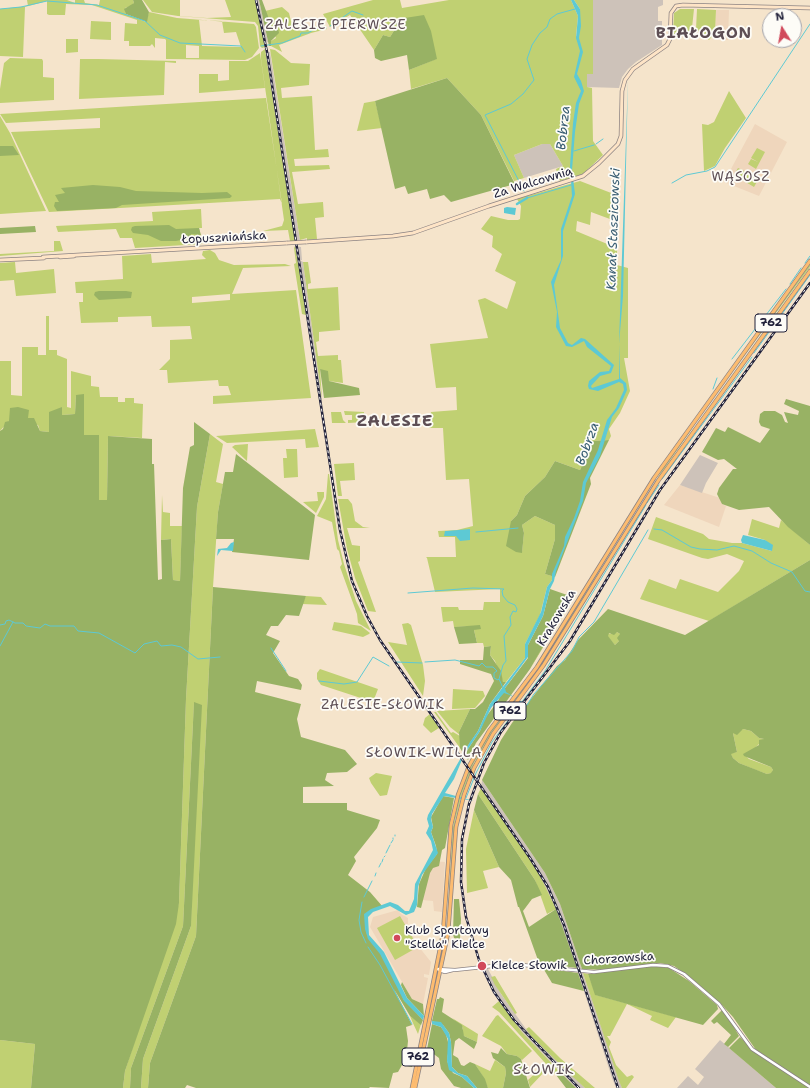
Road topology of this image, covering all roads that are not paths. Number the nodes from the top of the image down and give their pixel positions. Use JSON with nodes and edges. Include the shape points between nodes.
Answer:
{"nodes":[{"id":1,"x":810,"y":8,"type":"edge"},
{"id":2,"x":372,"y":238,"type":"joint"},
{"id":3,"x":0,"y":260,"type":"edge"},
{"id":4,"x":810,"y":261,"type":"edge"},
{"id":5,"x":810,"y":271,"type":"edge"},
{"id":6,"x":436,"y":969,"type":"junction"},
{"id":7,"x":441,"y":970,"type":"junction"},
{"id":8,"x":426,"y":1026,"type":"junction"},
{"id":9,"x":810,"y":1087,"type":"edge"},
{"id":10,"x":412,"y":1088,"type":"edge"},
{"id":11,"x":415,"y":1088,"type":"edge"}],
"edges":[{"from":1,"to":2,"type":"main road","name":"Za Walcownią","via":[[683,5],[674,7],[667,45],[626,76],[622,91],[620,140],[599,163],[579,178],[413,232]]},
{"from":2,"to":3,"type":"main road","name":"Łopuszniańska","bridge":true},
{"from":4,"to":6,"type":"main road","name":"Krakowska","number":"762","via":[[654,478],[537,667],[489,730],[473,758],[458,795],[451,825],[446,917]]},
{"from":5,"to":7,"type":"main road","name":"Krakowska","number":"762","via":[[658,481],[543,666],[482,751],[464,794],[456,827],[450,913]]},
{"from":6,"to":7,"type":"street"},
{"from":6,"to":8,"type":"main road","name":"Krakowska","number":"762"},
{"from":7,"to":8,"type":"main road","name":"Krakowska","number":"762","via":[[432,1012]]},
{"from":7,"to":9,"type":"street","name":"Chorzowska","via":[[447,972],[512,964],[591,972],[656,964],[668,966],[681,972],[719,1004],[752,1049]]},
{"from":8,"to":10,"type":"main road","number":"762"},
{"from":8,"to":11,"type":"main road","number":"762"}]}
